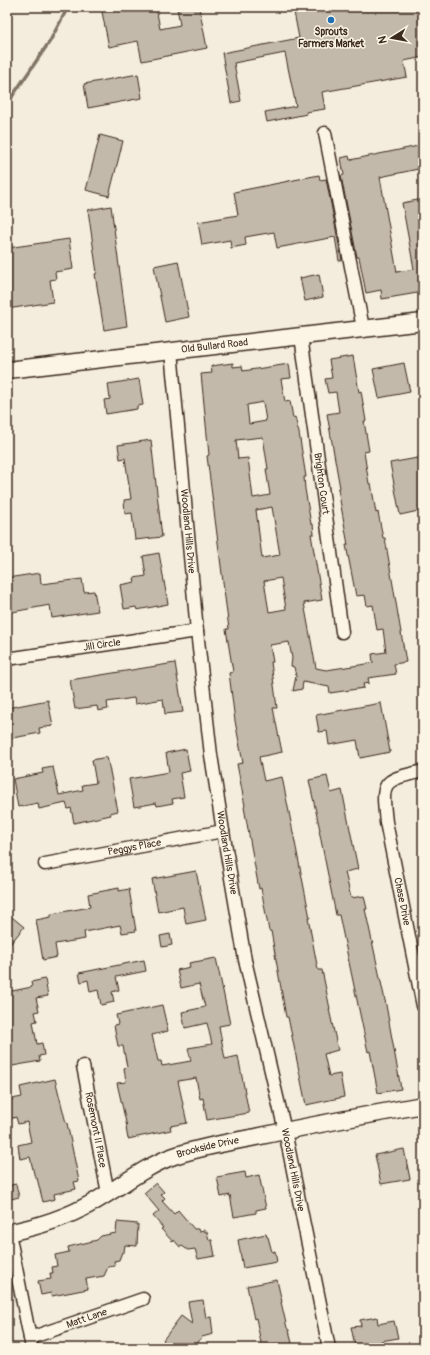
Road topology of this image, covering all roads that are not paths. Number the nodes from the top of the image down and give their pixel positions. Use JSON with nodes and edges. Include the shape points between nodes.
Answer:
{"nodes":[{"id":1,"x":325,"y":133,"type":"dead end"},
{"id":2,"x":423,"y":322,"type":"edge"},
{"id":3,"x":363,"y":328,"type":"junction"},
{"id":4,"x":300,"y":336,"type":"junction"},
{"id":5,"x":171,"y":351,"type":"junction"},
{"id":6,"x":7,"y":370,"type":"edge"},
{"id":7,"x":197,"y":631,"type":"junction"},
{"id":8,"x":342,"y":632,"type":"dead end"},
{"id":9,"x":7,"y":658,"type":"edge"},
{"id":10,"x":423,"y":771,"type":"edge"},
{"id":11,"x":223,"y":831,"type":"junction"},
{"id":12,"x":45,"y":864,"type":"dead end"},
{"id":13,"x":423,"y":1006,"type":"edge"},
{"id":14,"x":83,"y":1066,"type":"dead end"},
{"id":15,"x":423,"y":1105,"type":"edge"},
{"id":16,"x":285,"y":1131,"type":"junction"},
{"id":17,"x":108,"y":1193,"type":"junction"},
{"id":18,"x":8,"y":1233,"type":"edge"},
{"id":19,"x":143,"y":1299,"type":"dead end"},
{"id":20,"x":31,"y":1343,"type":"edge"},
{"id":21,"x":329,"y":1348,"type":"edge"}],
"edges":[{"from":1,"to":3,"type":"street"},
{"from":2,"to":3,"type":"street","name":"Old Bullard Road"},
{"from":3,"to":4,"type":"street","name":"Old Bullard Road"},
{"from":4,"to":5,"type":"street","name":"Old Bullard Road"},
{"from":4,"to":8,"type":"street","name":"Brighton Court"},
{"from":5,"to":6,"type":"street","name":"Old Bullard Road"},
{"from":5,"to":7,"type":"street","name":"Woodland Hills Drive"},
{"from":7,"to":9,"type":"street","name":"Jill Circle"},
{"from":7,"to":11,"type":"street","name":"Woodland Hills Drive","via":[[211,755]]},
{"from":10,"to":13,"type":"street","name":"Chase Drive","via":[[389,782],[384,789],[383,798]]},
{"from":11,"to":12,"type":"street","name":"Peggys Place"},
{"from":11,"to":16,"type":"street","name":"Woodland Hills Drive","via":[[245,960]]},
{"from":14,"to":17,"type":"street","name":"Rosemont II Place"},
{"from":15,"to":16,"type":"street","name":"Brookside Drive"},
{"from":16,"to":17,"type":"street","name":"Brookside Drive","via":[[172,1157]]},
{"from":16,"to":21,"type":"street","name":"Woodland Hills Drive"},
{"from":17,"to":18,"type":"street","name":"Brookside Drive","via":[[61,1218]]},
{"from":18,"to":20,"type":"street"},
{"from":19,"to":20,"type":"street","name":"Matt Lane"}]}
